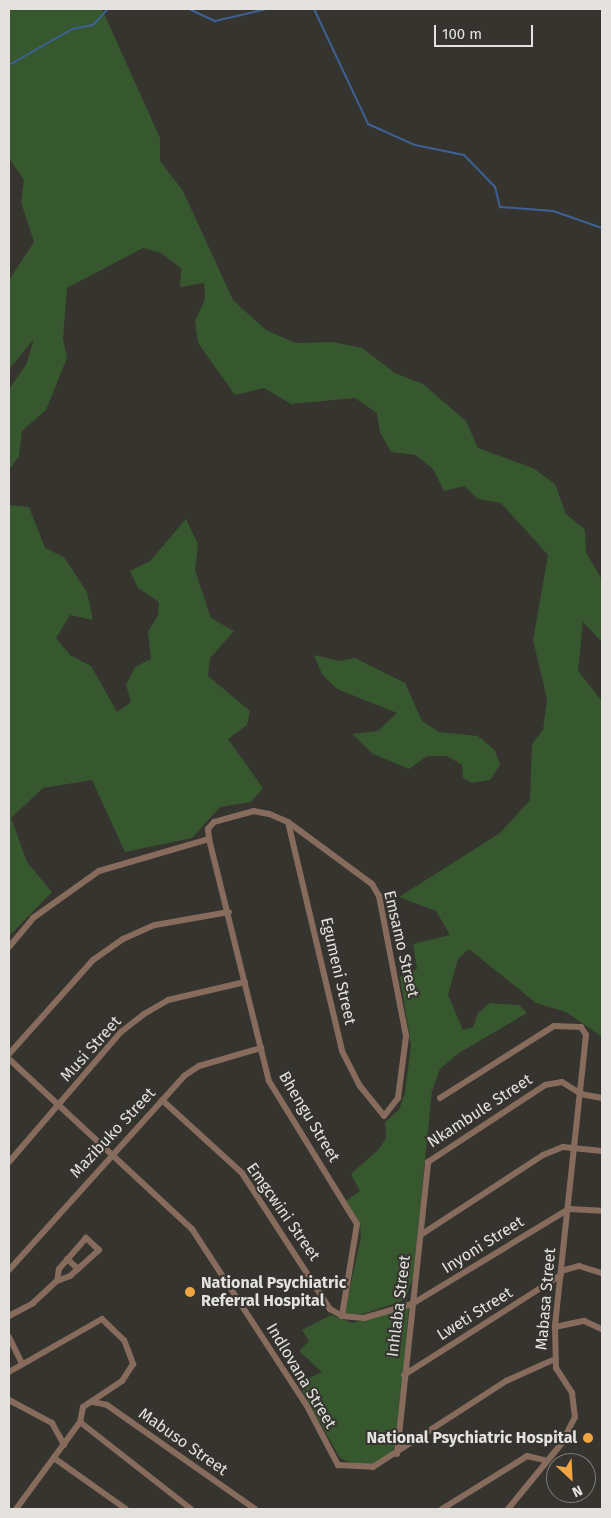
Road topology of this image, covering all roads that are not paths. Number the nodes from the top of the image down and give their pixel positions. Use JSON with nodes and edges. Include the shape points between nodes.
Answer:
{"nodes":[{"id":1,"x":288,"y":822,"type":"junction"},
{"id":2,"x":209,"y":839,"type":"junction"},
{"id":3,"x":229,"y":912,"type":"junction"},
{"id":4,"x":9,"y":947,"type":"edge"},
{"id":5,"x":245,"y":982,"type":"junction"},
{"id":6,"x":261,"y":1048,"type":"junction"},
{"id":7,"x":9,"y":1054,"type":"edge"},
{"id":8,"x":9,"y":1059,"type":"edge"},
{"id":9,"x":581,"y":1094,"type":"junction"},
{"id":10,"x":440,"y":1098,"type":"dead end"},
{"id":11,"x":602,"y":1098,"type":"edge"},
{"id":12,"x":162,"y":1100,"type":"junction"},
{"id":13,"x":59,"y":1107,"type":"junction"},
{"id":14,"x":384,"y":1116,"type":"joint"},
{"id":15,"x":576,"y":1148,"type":"junction"},
{"id":16,"x":602,"y":1151,"type":"edge"},
{"id":17,"x":111,"y":1154,"type":"junction"},
{"id":18,"x":9,"y":1162,"type":"edge"},
{"id":19,"x":428,"y":1162,"type":"joint"},
{"id":20,"x":569,"y":1209,"type":"junction"},
{"id":21,"x":602,"y":1211,"type":"edge"},
{"id":22,"x":422,"y":1234,"type":"junction"},
{"id":23,"x":67,"y":1259,"type":"junction"},
{"id":24,"x":78,"y":1269,"type":"junction"},
{"id":25,"x":9,"y":1270,"type":"edge"},
{"id":26,"x":561,"y":1273,"type":"junction"},
{"id":27,"x":602,"y":1273,"type":"edge"},
{"id":28,"x":56,"y":1281,"type":"junction"},
{"id":29,"x":412,"y":1304,"type":"junction"},
{"id":30,"x":9,"y":1316,"type":"edge"},
{"id":31,"x":342,"y":1316,"type":"junction"},
{"id":32,"x":555,"y":1327,"type":"junction"},
{"id":33,"x":602,"y":1329,"type":"edge"},
{"id":34,"x":9,"y":1337,"type":"edge"},
{"id":35,"x":554,"y":1359,"type":"junction"},
{"id":36,"x":21,"y":1362,"type":"junction"},
{"id":37,"x":9,"y":1372,"type":"edge"},
{"id":38,"x":404,"y":1375,"type":"junction"},
{"id":39,"x":9,"y":1400,"type":"edge"},
{"id":40,"x":93,"y":1402,"type":"junction"},
{"id":41,"x":80,"y":1422,"type":"junction"},
{"id":42,"x":64,"y":1445,"type":"junction"},
{"id":43,"x":397,"y":1454,"type":"junction"},
{"id":44,"x":54,"y":1458,"type":"junction"},
{"id":45,"x":545,"y":1460,"type":"junction"},
{"id":46,"x":513,"y":1503,"type":"junction"},
{"id":47,"x":16,"y":1509,"type":"edge"},
{"id":48,"x":126,"y":1509,"type":"edge"},
{"id":49,"x":191,"y":1509,"type":"edge"},
{"id":50,"x":256,"y":1509,"type":"edge"},
{"id":51,"x":442,"y":1509,"type":"edge"},
{"id":52,"x":504,"y":1509,"type":"edge"},
{"id":53,"x":508,"y":1509,"type":"edge"}],
"edges":[{"from":1,"to":2,"type":"street","name":"Emsamo Street","via":[[254,811],[232,815],[214,822],[208,829]]},
{"from":1,"to":14,"type":"street","name":"Egumeni Street","via":[[342,1051],[360,1086]]},
{"from":1,"to":14,"type":"street","name":"Emsamo Street","via":[[372,884],[379,896],[406,1036],[398,1098]]},
{"from":2,"to":3,"type":"street","name":"Bhengu Street"},
{"from":2,"to":4,"type":"street","via":[[99,871],[33,918]]},
{"from":3,"to":5,"type":"street","name":"Bhengu Street"},
{"from":3,"to":7,"type":"street","via":[[155,925],[123,939],[93,960]]},
{"from":5,"to":6,"type":"street","name":"Bhengu Street"},
{"from":5,"to":13,"type":"street","name":"Musi Street","via":[[168,1000],[144,1014],[121,1032]]},
{"from":6,"to":12,"type":"street","name":"Mazibuko Street","via":[[199,1066]]},
{"from":6,"to":31,"type":"street","name":"Bhengu Street","via":[[269,1082],[357,1224]]},
{"from":8,"to":13,"type":"street","name":"Indlovana Street"},
{"from":9,"to":10,"type":"street","name":"Mabasa Street","via":[[586,1035],[581,1027],[567,1024],[554,1026],[527,1041]]},
{"from":9,"to":11,"type":"street","name":"Nkambule Street"},
{"from":9,"to":15,"type":"street","name":"Mabasa Street"},
{"from":9,"to":19,"type":"street","name":"Nkambule Street","via":[[562,1082],[545,1085]]},
{"from":12,"to":17,"type":"street","name":"Mazibuko Street"},
{"from":12,"to":31,"type":"street","name":"Emgcwini Street","via":[[242,1173],[330,1309]]},
{"from":13,"to":17,"type":"street","name":"Indlovana Street"},
{"from":13,"to":18,"type":"street","name":"Musi Street"},
{"from":15,"to":16,"type":"street"},
{"from":15,"to":20,"type":"street","name":"Mabasa Street"},
{"from":15,"to":22,"type":"street","via":[[563,1147],[543,1155]]},
{"from":17,"to":25,"type":"street","name":"Mazibuko Street"},
{"from":17,"to":43,"type":"street","name":"Indlovana Street","via":[[192,1229],[302,1398],[338,1465],[363,1470]]},
{"from":19,"to":22,"type":"street","name":"Inhlaba Street"},
{"from":20,"to":21,"type":"street"},
{"from":20,"to":26,"type":"street","name":"Mabasa Street"},
{"from":20,"to":29,"type":"street","name":"Inyoni Street"},
{"from":22,"to":29,"type":"street","name":"Inhlaba Street"},
{"from":23,"to":24,"type":"street"},
{"from":23,"to":24,"type":"street","via":[[86,1238],[93,1244],[99,1250]]},
{"from":23,"to":28,"type":"street"},
{"from":24,"to":28,"type":"street"},
{"from":26,"to":27,"type":"street","via":[[579,1266]]},
{"from":26,"to":32,"type":"street","name":"Mabasa Street"},
{"from":26,"to":38,"type":"street","name":"Lweti Street"},
{"from":28,"to":30,"type":"street","via":[[33,1303]]},
{"from":29,"to":31,"type":"street","via":[[364,1318]]},
{"from":29,"to":38,"type":"street","name":"Inhlaba Street"},
{"from":32,"to":33,"type":"street","via":[[584,1321]]},
{"from":32,"to":35,"type":"street","name":"Mabasa Street"},
{"from":34,"to":36,"type":"street"},
{"from":35,"to":43,"type":"street","name":"Indlovana Street","via":[[506,1382]]},
{"from":35,"to":45,"type":"street","name":"Mabasa Street","via":[[572,1393],[575,1417],[562,1443]]},
{"from":36,"to":37,"type":"street"},
{"from":36,"to":40,"type":"street","via":[[102,1320],[111,1325],[134,1364],[122,1381]]},
{"from":38,"to":43,"type":"street","name":"Inhlaba Street"},
{"from":39,"to":42,"type":"street","via":[[52,1423]]},
{"from":40,"to":41,"type":"street","via":[[84,1407]]},
{"from":40,"to":50,"type":"street","name":"Mabuso Street","via":[[106,1405]]},
{"from":41,"to":42,"type":"street"},
{"from":41,"to":49,"type":"street"},
{"from":42,"to":44,"type":"street"},
{"from":44,"to":47,"type":"street"},
{"from":44,"to":48,"type":"street"},
{"from":45,"to":46,"type":"street","name":"Mabasa Street"},
{"from":45,"to":51,"type":"street","via":[[527,1456]]},
{"from":46,"to":52,"type":"street"},
{"from":46,"to":53,"type":"street","name":"Mabasa Street"}]}
